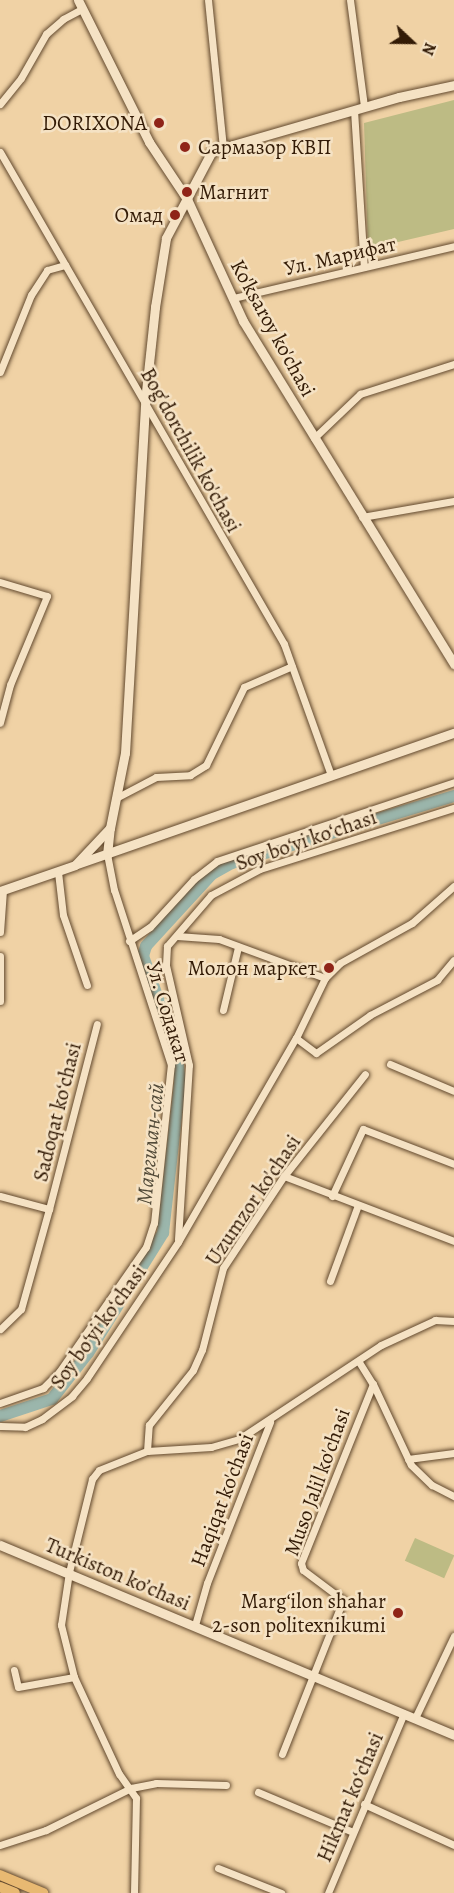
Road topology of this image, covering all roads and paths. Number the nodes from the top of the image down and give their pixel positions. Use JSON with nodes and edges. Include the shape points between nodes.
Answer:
{"nodes":[{"id":1,"x":78,"y":0,"type":"edge"},
{"id":2,"x":208,"y":0,"type":"edge"},
{"id":3,"x":350,"y":0,"type":"edge"},
{"id":4,"x":82,"y":9,"type":"junction"},
{"id":5,"x":454,"y":85,"type":"edge"},
{"id":6,"x":0,"y":104,"type":"edge"},
{"id":7,"x":364,"y":107,"type":"junction"},
{"id":8,"x":354,"y":110,"type":"junction"},
{"id":9,"x":223,"y":148,"type":"junction"},
{"id":10,"x":1,"y":157,"type":"edge"},
{"id":11,"x":187,"y":199,"type":"junction"},
{"id":12,"x":454,"y":246,"type":"edge"},
{"id":13,"x":65,"y":265,"type":"junction"},
{"id":14,"x":364,"y":267,"type":"junction"},
{"id":15,"x":233,"y":298,"type":"junction"},
{"id":16,"x":3,"y":357,"type":"edge"},
{"id":17,"x":454,"y":364,"type":"edge"},
{"id":18,"x":0,"y":372,"type":"edge"},
{"id":19,"x":145,"y":401,"type":"junction"},
{"id":20,"x":314,"y":438,"type":"junction"},
{"id":21,"x":454,"y":501,"type":"edge"},
{"id":22,"x":362,"y":518,"type":"junction"},
{"id":23,"x":0,"y":582,"type":"edge"},
{"id":24,"x":454,"y":664,"type":"edge"},
{"id":25,"x":292,"y":666,"type":"junction"},
{"id":26,"x":0,"y":723,"type":"edge"},
{"id":27,"x":454,"y":733,"type":"edge"},
{"id":28,"x":331,"y":775,"type":"junction"},
{"id":29,"x":454,"y":782,"type":"edge"},
{"id":30,"x":116,"y":798,"type":"junction"},
{"id":31,"x":454,"y":808,"type":"edge"},
{"id":32,"x":111,"y":824,"type":"junction"},
{"id":33,"x":107,"y":855,"type":"junction"},
{"id":34,"x":75,"y":865,"type":"junction"},
{"id":35,"x":58,"y":872,"type":"junction"},
{"id":36,"x":454,"y":886,"type":"edge"},
{"id":37,"x":2,"y":891,"type":"edge"},
{"id":38,"x":0,"y":932,"type":"edge"},
{"id":39,"x":177,"y":936,"type":"junction"},
{"id":40,"x":129,"y":940,"type":"junction"},
{"id":41,"x":238,"y":948,"type":"junction"},
{"id":42,"x":0,"y":956,"type":"edge"},
{"id":43,"x":454,"y":960,"type":"edge"},
{"id":44,"x":325,"y":978,"type":"junction"},
{"id":45,"x":87,"y":985,"type":"dead end"},
{"id":46,"x":0,"y":1001,"type":"edge"},
{"id":47,"x":223,"y":1010,"type":"dead end"},
{"id":48,"x":97,"y":1024,"type":"dead end"},
{"id":49,"x":296,"y":1038,"type":"junction"},
{"id":50,"x":390,"y":1064,"type":"dead end"},
{"id":51,"x":365,"y":1074,"type":"dead end"},
{"id":52,"x":454,"y":1091,"type":"edge"},
{"id":53,"x":454,"y":1164,"type":"edge"},
{"id":54,"x":284,"y":1176,"type":"junction"},
{"id":55,"x":0,"y":1196,"type":"edge"},
{"id":56,"x":332,"y":1196,"type":"junction"},
{"id":57,"x":358,"y":1205,"type":"junction"},
{"id":58,"x":49,"y":1209,"type":"junction"},
{"id":59,"x":454,"y":1241,"type":"edge"},
{"id":60,"x":178,"y":1242,"type":"junction"},
{"id":61,"x":330,"y":1281,"type":"dead end"},
{"id":62,"x":454,"y":1321,"type":"edge"},
{"id":63,"x":0,"y":1329,"type":"edge"},
{"id":64,"x":359,"y":1362,"type":"junction"},
{"id":65,"x":373,"y":1384,"type":"junction"},
{"id":66,"x":0,"y":1403,"type":"edge"},
{"id":67,"x":270,"y":1422,"type":"junction"},
{"id":68,"x":0,"y":1426,"type":"edge"},
{"id":69,"x":147,"y":1451,"type":"junction"},
{"id":70,"x":454,"y":1453,"type":"edge"},
{"id":71,"x":408,"y":1459,"type":"junction"},
{"id":72,"x":454,"y":1496,"type":"edge"},
{"id":73,"x":0,"y":1545,"type":"edge"},
{"id":74,"x":69,"y":1572,"type":"junction"},
{"id":75,"x":195,"y":1625,"type":"junction"},
{"id":76,"x":454,"y":1636,"type":"edge"},
{"id":77,"x":14,"y":1670,"type":"dead end"},
{"id":78,"x":314,"y":1676,"type":"junction"},
{"id":79,"x":74,"y":1677,"type":"junction"},
{"id":80,"x":404,"y":1713,"type":"junction"},
{"id":81,"x":415,"y":1718,"type":"junction"},
{"id":82,"x":454,"y":1735,"type":"edge"},
{"id":83,"x":282,"y":1754,"type":"dead end"},
{"id":84,"x":226,"y":1785,"type":"dead end"},
{"id":85,"x":131,"y":1788,"type":"junction"},
{"id":86,"x":258,"y":1792,"type":"dead end"},
{"id":87,"x":364,"y":1804,"type":"junction"},
{"id":88,"x":352,"y":1832,"type":"junction"},
{"id":89,"x":0,"y":1845,"type":"edge"},
{"id":90,"x":454,"y":1845,"type":"edge"},
{"id":91,"x":218,"y":1868,"type":"dead end"},
{"id":92,"x":0,"y":1875,"type":"edge"},
{"id":93,"x":0,"y":1887,"type":"edge"},
{"id":94,"x":15,"y":1893,"type":"edge"},
{"id":95,"x":43,"y":1893,"type":"edge"},
{"id":96,"x":134,"y":1893,"type":"edge"},
{"id":97,"x":281,"y":1893,"type":"edge"},
{"id":98,"x":328,"y":1893,"type":"edge"}],
"edges":[{"from":1,"to":4,"type":"street","name":"Ko'ksaroy ko'chasi"},
{"from":2,"to":9,"type":"street"},
{"from":3,"to":7,"type":"street"},
{"from":4,"to":6,"type":"street","via":[[46,34],[21,78]]},
{"from":4,"to":11,"type":"street","name":"Ko'ksaroy ko'chasi","via":[[149,142]]},
{"from":5,"to":7,"type":"street"},
{"from":7,"to":8,"type":"street"},
{"from":8,"to":9,"type":"street"},
{"from":8,"to":14,"type":"street"},
{"from":9,"to":11,"type":"street","via":[[212,151]]},
{"from":10,"to":13,"type":"street","name":"Bog'dorchilik ko'chasi"},
{"from":11,"to":15,"type":"street","name":"Ko'ksaroy ko'chasi"},
{"from":11,"to":19,"type":"street","via":[[166,238]]},
{"from":12,"to":14,"type":"street","name":"Ул. Марифат"},
{"from":13,"to":16,"type":"street","via":[[47,270]]},
{"from":13,"to":19,"type":"street","name":"Bog'dorchilik ko'chasi"},
{"from":14,"to":15,"type":"street","name":"Ул. Марифат"},
{"from":15,"to":20,"type":"street","name":"Ko'ksaroy ko'chasi"},
{"from":16,"to":18,"type":"street"},
{"from":17,"to":20,"type":"street","via":[[360,394]]},
{"from":19,"to":25,"type":"street","name":"Bog'dorchilik ko'chasi","via":[[284,644]]},
{"from":19,"to":30,"type":"street","via":[[124,753]]},
{"from":20,"to":22,"type":"street","name":"Ko'ksaroy ko'chasi"},
{"from":21,"to":22,"type":"street"},
{"from":22,"to":24,"type":"street","name":"Ko'ksaroy ko'chasi"},
{"from":23,"to":26,"type":"street","via":[[47,596],[10,685]]},
{"from":25,"to":28,"type":"street","name":"Bog'dorchilik ko'chasi"},
{"from":25,"to":30,"type":"street","via":[[244,687],[206,765],[190,775],[156,777]]},
{"from":27,"to":28,"type":"street"},
{"from":28,"to":33,"type":"street"},
{"from":29,"to":40,"type":"street","via":[[217,861],[194,879],[150,927]]},
{"from":30,"to":32,"type":"street"},
{"from":31,"to":39,"type":"street","name":"Soy boʻyi koʻchasi","via":[[260,868],[211,895]]},
{"from":32,"to":33,"type":"street"},
{"from":32,"to":34,"type":"street"},
{"from":33,"to":34,"type":"street"},
{"from":33,"to":40,"type":"street","name":"Ул. Содакат"},
{"from":34,"to":35,"type":"street"},
{"from":35,"to":37,"type":"street"},
{"from":35,"to":45,"type":"street","via":[[63,915]]},
{"from":36,"to":44,"type":"street","name":"Soy boʻyi koʻchasi","via":[[412,923],[340,963]]},
{"from":37,"to":38,"type":"street"},
{"from":39,"to":41,"type":"street","via":[[219,939]]},
{"from":39,"to":60,"type":"street","name":"Soy boʻyi koʻchasi","via":[[165,954],[189,1065]]},
{"from":40,"to":66,"type":"street","name":"Ул. Содакат","via":[[171,1065],[151,1235],[59,1372],[43,1388]]},
{"from":41,"to":44,"type":"street"},
{"from":41,"to":47,"type":"street"},
{"from":42,"to":46,"type":"street"},
{"from":43,"to":49,"type":"street","via":[[436,980],[370,1015],[316,1053]]},
{"from":44,"to":49,"type":"street","name":"Soy boʻyi koʻchasi"},
{"from":48,"to":58,"type":"street","name":"Sadoqat koʻchasi"},
{"from":49,"to":60,"type":"street","name":"Soy boʻyi koʻchasi"},
{"from":50,"to":52,"type":"street"},
{"from":51,"to":54,"type":"street","name":"Uzumzor ko'chasi"},
{"from":53,"to":56,"type":"street","via":[[363,1129]]},
{"from":54,"to":56,"type":"street"},
{"from":54,"to":69,"type":"street","name":"Uzumzor ko'chasi","via":[[223,1268],[202,1350],[193,1370],[149,1425]]},
{"from":55,"to":58,"type":"street","name":"Sadoqat koʻchasi"},
{"from":56,"to":57,"type":"street"},
{"from":57,"to":59,"type":"street"},
{"from":57,"to":61,"type":"street"},
{"from":58,"to":63,"type":"street","name":"Sadoqat koʻchasi","via":[[21,1309]]},
{"from":60,"to":68,"type":"street","name":"Soy boʻyi koʻchasi","via":[[72,1396],[57,1410],[25,1427]]},
{"from":62,"to":64,"type":"street","via":[[435,1320],[381,1345]]},
{"from":64,"to":65,"type":"street"},
{"from":64,"to":67,"type":"street"},
{"from":65,"to":71,"type":"street"},
{"from":65,"to":78,"type":"street","name":"Muso Jalil ko'chasi","via":[[301,1563],[303,1570],[343,1600]]},
{"from":67,"to":69,"type":"street","via":[[239,1439],[211,1447]]},
{"from":67,"to":75,"type":"street","name":"Haqiqat ko'chasi","via":[[207,1583]]},
{"from":69,"to":74,"type":"street","via":[[96,1473]]},
{"from":70,"to":71,"type":"street"},
{"from":71,"to":72,"type":"street","via":[[432,1485]]},
{"from":73,"to":74,"type":"street","name":"Turkiston ko’chasi"},
{"from":74,"to":75,"type":"street","name":"Turkiston ko’chasi"},
{"from":74,"to":79,"type":"street","via":[[61,1625]]},
{"from":75,"to":78,"type":"street","name":"Turkiston ko’chasi"},
{"from":76,"to":81,"type":"street"},
{"from":77,"to":79,"type":"street","via":[[18,1687]]},
{"from":78,"to":80,"type":"street","name":"Turkiston ko’chasi"},
{"from":78,"to":83,"type":"street"},
{"from":79,"to":85,"type":"street","via":[[119,1774]]},
{"from":80,"to":81,"type":"street","name":"Turkiston ko’chasi"},
{"from":80,"to":87,"type":"street","name":"Hikmat koʻchasi"},
{"from":81,"to":82,"type":"street","name":"Turkiston ko’chasi"},
{"from":84,"to":85,"type":"street","via":[[156,1783]]},
{"from":85,"to":89,"type":"street","via":[[45,1830]]},
{"from":85,"to":96,"type":"street","via":[[137,1818]]},
{"from":86,"to":88,"type":"street"},
{"from":87,"to":88,"type":"street","name":"Hikmat koʻchasi"},
{"from":87,"to":90,"type":"street"},
{"from":88,"to":98,"type":"street","name":"Hikmat koʻchasi"},
{"from":91,"to":97,"type":"street"},
{"from":92,"to":95,"type":"main road"},
{"from":93,"to":94,"type":"main road"}]}
